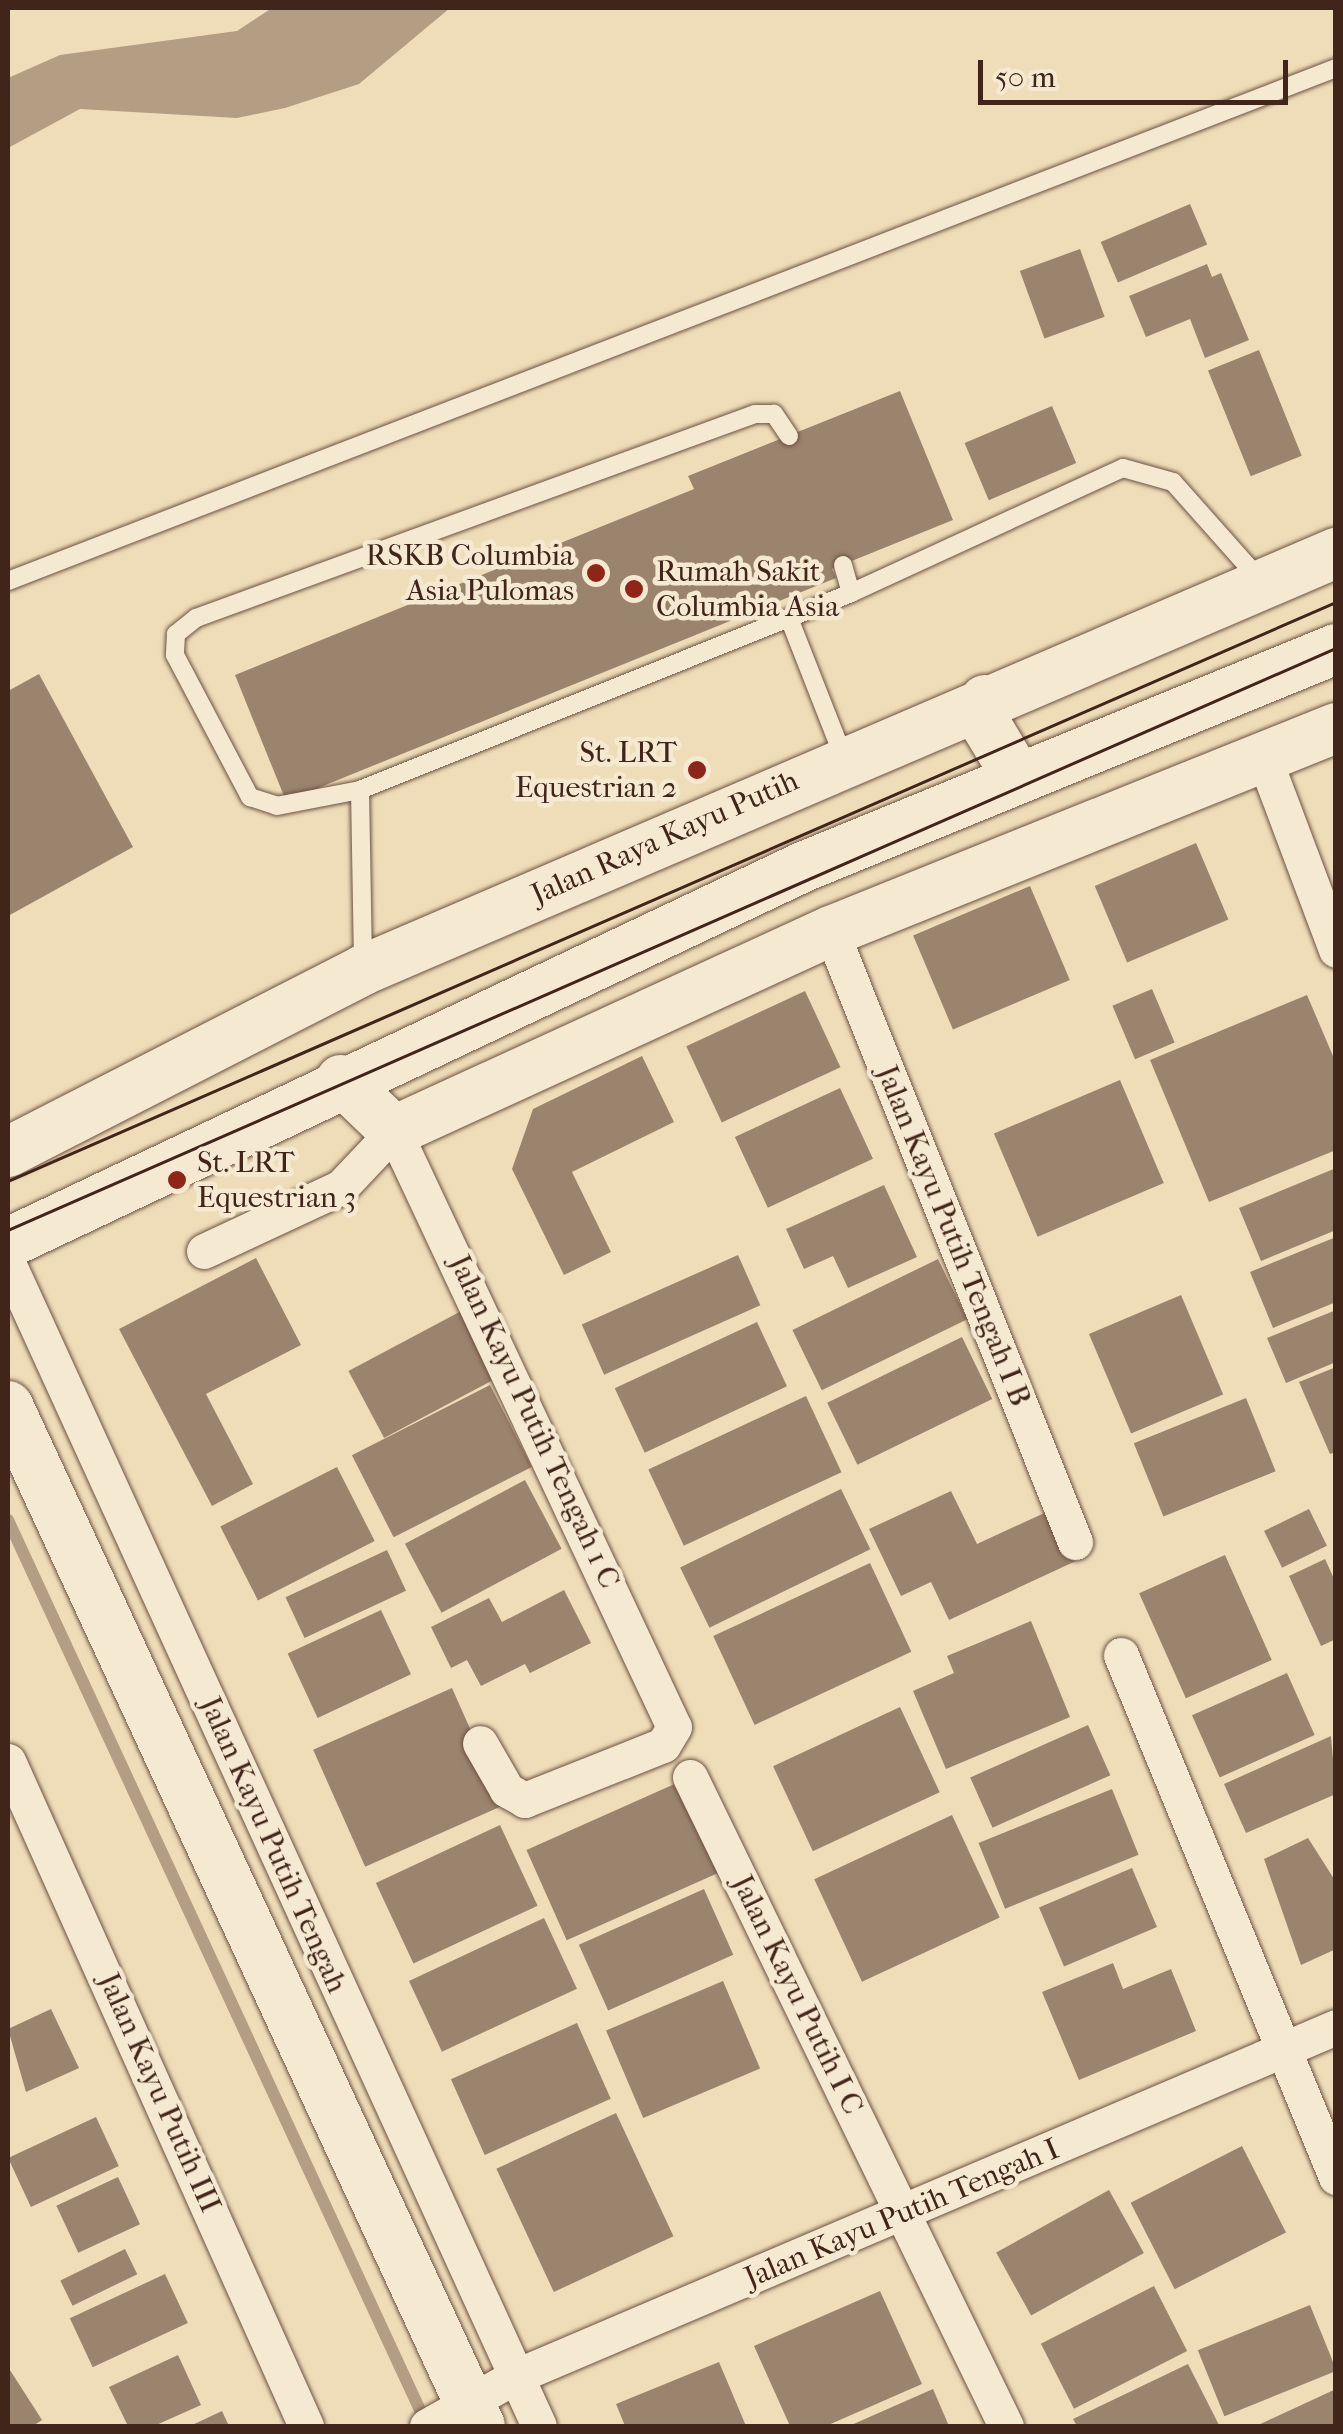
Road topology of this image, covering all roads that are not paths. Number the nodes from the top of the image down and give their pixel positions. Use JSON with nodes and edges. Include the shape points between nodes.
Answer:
{"nodes":[{"id":1,"x":1336,"y":68,"type":"edge"},
{"id":2,"x":789,"y":436,"type":"dead end"},
{"id":3,"x":1336,"y":553,"type":"edge"},
{"id":4,"x":843,"y":565,"type":"dead end"},
{"id":5,"x":8,"y":581,"type":"edge"},
{"id":6,"x":1262,"y":582,"type":"junction"},
{"id":7,"x":851,"y":593,"type":"junction"},
{"id":8,"x":789,"y":618,"type":"junction"},
{"id":9,"x":1336,"y":649,"type":"edge"},
{"id":10,"x":964,"y":709,"type":"junction"},
{"id":11,"x":1336,"y":728,"type":"edge"},
{"id":12,"x":1264,"y":758,"type":"junction"},
{"id":13,"x":844,"y":759,"type":"junction"},
{"id":14,"x":998,"y":786,"type":"junction"},
{"id":15,"x":360,"y":790,"type":"junction"},
{"id":16,"x":868,"y":840,"type":"junction"},
{"id":17,"x":892,"y":906,"type":"junction"},
{"id":18,"x":831,"y":930,"type":"junction"},
{"id":19,"x":1336,"y":950,"type":"edge"},
{"id":20,"x":363,"y":970,"type":"junction"},
{"id":21,"x":341,"y":1080,"type":"junction"},
{"id":22,"x":394,"y":1131,"type":"junction"},
{"id":23,"x":8,"y":1152,"type":"edge"},
{"id":24,"x":8,"y":1244,"type":"edge"},
{"id":25,"x":204,"y":1251,"type":"dead end"},
{"id":26,"x":8,"y":1262,"type":"edge"},
{"id":27,"x":8,"y":1406,"type":"edge"},
{"id":28,"x":1075,"y":1542,"type":"dead end"},
{"id":29,"x":1122,"y":1655,"type":"dead end"},
{"id":30,"x":480,"y":1743,"type":"dead end"},
{"id":31,"x":8,"y":1761,"type":"edge"},
{"id":32,"x":690,"y":1777,"type":"dead end"},
{"id":33,"x":1336,"y":2028,"type":"edge"},
{"id":34,"x":1278,"y":2052,"type":"junction"},
{"id":35,"x":1336,"y":2177,"type":"edge"},
{"id":36,"x":903,"y":2214,"type":"junction"},
{"id":37,"x":514,"y":2377,"type":"junction"},
{"id":38,"x":454,"y":2417,"type":"edge"},
{"id":39,"x":306,"y":2426,"type":"edge"},
{"id":40,"x":539,"y":2426,"type":"edge"},
{"id":41,"x":1006,"y":2426,"type":"edge"}],
"edges":[{"from":1,"to":5,"type":"lane"},
{"from":2,"to":15,"type":"lane","via":[[774,414],[756,414],[183,626],[175,654],[258,805]]},
{"from":3,"to":6,"type":"main road","name":"Jalan Raya Kayu Putih"},
{"from":4,"to":7,"type":"lane"},
{"from":6,"to":7,"type":"lane","via":[[1173,482],[1123,468]]},
{"from":6,"to":10,"type":"main road","name":"Jalan Raya Kayu Putih"},
{"from":7,"to":8,"type":"lane"},
{"from":8,"to":13,"type":"lane"},
{"from":8,"to":15,"type":"lane"},
{"from":9,"to":14,"type":"main road"},
{"from":10,"to":13,"type":"main road","name":"Jalan Raya Kayu Putih"},
{"from":10,"to":14,"type":"main road","via":[[986,725]]},
{"from":11,"to":12,"type":"main road"},
{"from":12,"to":17,"type":"main road"},
{"from":12,"to":19,"type":"street"},
{"from":13,"to":20,"type":"main road","name":"Jalan Raya Kayu Putih"},
{"from":14,"to":16,"type":"main road"},
{"from":15,"to":20,"type":"lane"},
{"from":16,"to":17,"type":"main road"},
{"from":16,"to":21,"type":"main road"},
{"from":17,"to":18,"type":"main road"},
{"from":18,"to":22,"type":"main road"},
{"from":18,"to":28,"type":"street","name":"Jalan Kayu Putih Tengah I B"},
{"from":20,"to":23,"type":"main road","name":"Jalan Raya Kayu Putih"},
{"from":21,"to":22,"type":"main road"},
{"from":21,"to":24,"type":"main road"},
{"from":22,"to":25,"type":"street","via":[[341,1187]]},
{"from":22,"to":30,"type":"street","name":"Jalan Kayu Putih Tengah 1 C","via":[[672,1714],[662,1746],[525,1800],[508,1790]]},
{"from":26,"to":37,"type":"street","name":"Jalan Kayu Putih Tengah"},
{"from":27,"to":38,"type":"main road","name":"Jalan Kayu Putih Tengah"},
{"from":29,"to":34,"type":"street"},
{"from":31,"to":39,"type":"street","name":"Jalan Kayu Putih III"},
{"from":32,"to":36,"type":"street","name":"Jalan Kayu Putih I C"},
{"from":33,"to":34,"type":"street","name":"Jalan Kayu Putih Tengah I"},
{"from":34,"to":35,"type":"street"},
{"from":34,"to":36,"type":"street","name":"Jalan Kayu Putih Tengah I"},
{"from":36,"to":37,"type":"street","name":"Jalan Kayu Putih Tengah I"},
{"from":36,"to":41,"type":"street","name":"Jalan Kayu Putih I C"},
{"from":37,"to":38,"type":"street","name":"Jalan Kayu Putih Tengah I"},
{"from":37,"to":40,"type":"street","name":"Jalan Kayu Putih Tengah"}]}
